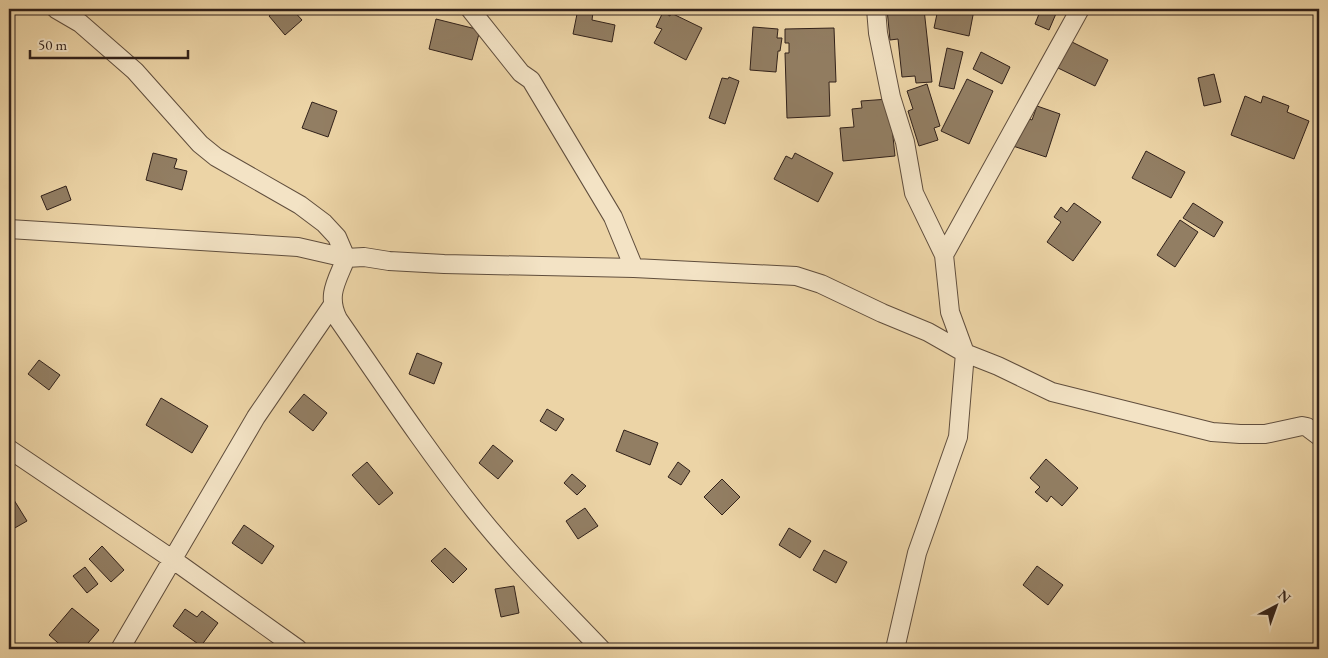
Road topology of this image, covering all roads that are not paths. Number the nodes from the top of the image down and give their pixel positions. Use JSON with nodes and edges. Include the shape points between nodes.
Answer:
{"nodes":[{"id":1,"x":56,"y":9,"type":"edge"},
{"id":2,"x":470,"y":9,"type":"edge"},
{"id":3,"x":876,"y":9,"type":"edge"},
{"id":4,"x":1080,"y":9,"type":"edge"},
{"id":5,"x":9,"y":229,"type":"edge"},
{"id":6,"x":944,"y":255,"type":"junction"},
{"id":7,"x":346,"y":258,"type":"junction"},
{"id":8,"x":634,"y":268,"type":"junction"},
{"id":9,"x":332,"y":306,"type":"junction"},
{"id":10,"x":965,"y":353,"type":"junction"},
{"id":11,"x":1319,"y":436,"type":"edge"},
{"id":12,"x":9,"y":449,"type":"edge"},
{"id":13,"x":172,"y":559,"type":"junction"},
{"id":14,"x":120,"y":649,"type":"edge"},
{"id":15,"x":298,"y":649,"type":"edge"},
{"id":16,"x":601,"y":649,"type":"edge"},
{"id":17,"x":895,"y":649,"type":"edge"}],
"edges":[{"from":1,"to":7,"type":"street","via":[[80,23],[135,70],[200,144],[216,157],[300,205],[324,223],[337,237]]},
{"from":2,"to":8,"type":"street","via":[[521,73],[531,80],[613,218]]},
{"from":3,"to":6,"type":"street","via":[[880,42],[914,193]]},
{"from":4,"to":6,"type":"street"},
{"from":5,"to":7,"type":"street","via":[[298,247]]},
{"from":6,"to":10,"type":"street","via":[[950,312]]},
{"from":7,"to":8,"type":"street","via":[[444,264]]},
{"from":7,"to":9,"type":"street","via":[[333,290]]},
{"from":8,"to":10,"type":"street","via":[[796,276],[928,332]]},
{"from":9,"to":13,"type":"street","via":[[256,417]]},
{"from":9,"to":16,"type":"street","via":[[420,440],[476,512],[525,570]]},
{"from":10,"to":11,"type":"street","via":[[1052,392],[1212,432],[1265,434],[1302,426]]},
{"from":10,"to":17,"type":"street","via":[[958,437],[917,553]]},
{"from":12,"to":13,"type":"street"},
{"from":13,"to":14,"type":"street"},
{"from":13,"to":15,"type":"street"}]}
